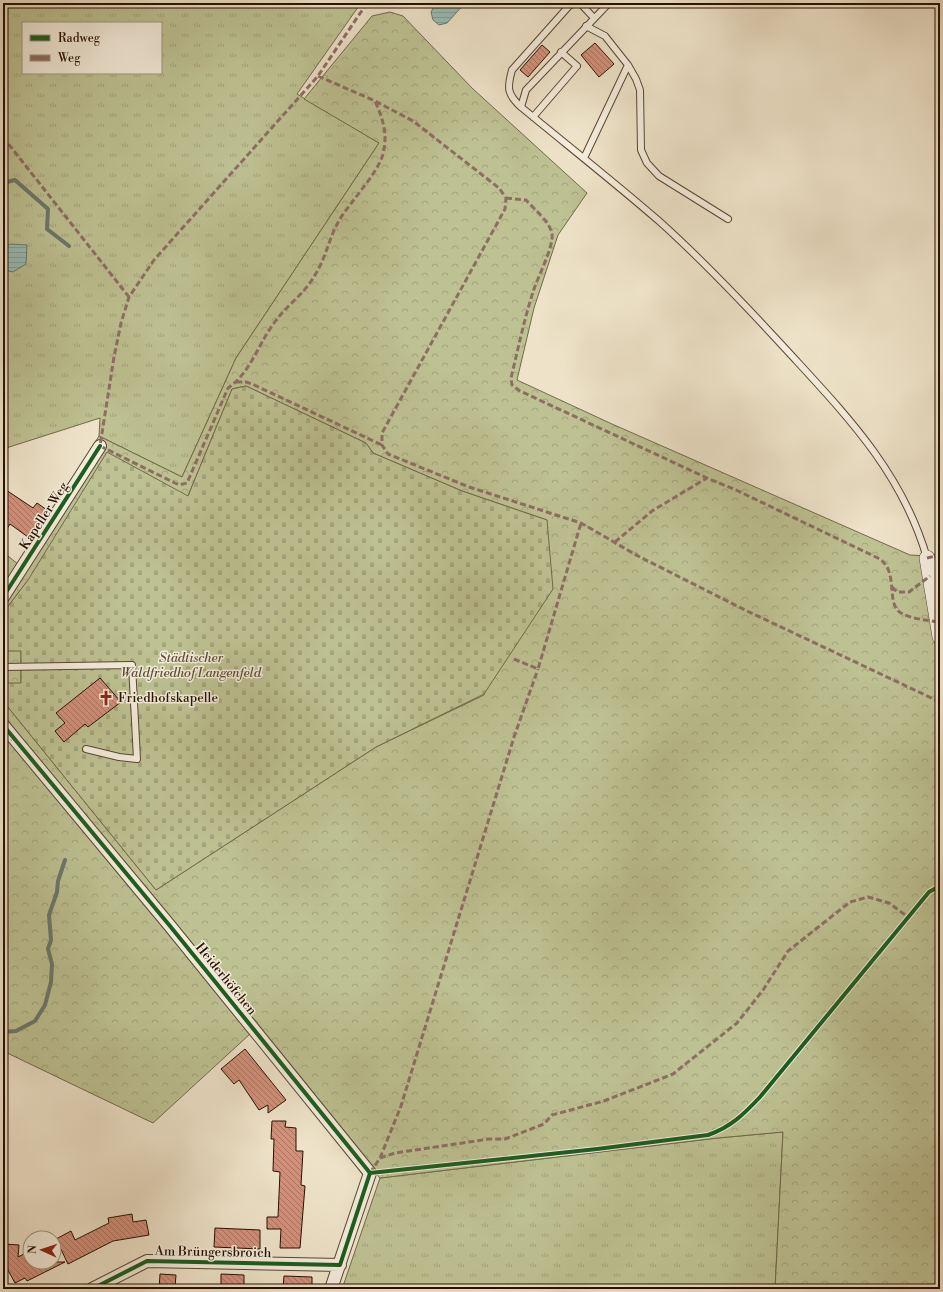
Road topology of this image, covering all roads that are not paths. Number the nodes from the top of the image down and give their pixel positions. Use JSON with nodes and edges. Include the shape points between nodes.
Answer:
{"nodes":[{"id":1,"x":575,"y":3,"type":"edge"},
{"id":2,"x":580,"y":3,"type":"edge"},
{"id":3,"x":609,"y":3,"type":"edge"},
{"id":4,"x":594,"y":18,"type":"junction"},
{"id":5,"x":586,"y":26,"type":"junction"},
{"id":6,"x":561,"y":52,"type":"junction"},
{"id":7,"x":628,"y":65,"type":"junction"},
{"id":8,"x":521,"y":107,"type":"junction"},
{"id":9,"x":533,"y":117,"type":"junction"},
{"id":10,"x":584,"y":158,"type":"junction"},
{"id":11,"x":728,"y":220,"type":"dead end"},
{"id":12,"x":100,"y":446,"type":"dead end"},
{"id":13,"x":927,"y":558,"type":"joint"},
{"id":14,"x":3,"y":596,"type":"edge"},
{"id":15,"x":940,"y":637,"type":"edge"},
{"id":16,"x":3,"y":667,"type":"edge"},
{"id":17,"x":3,"y":725,"type":"edge"},
{"id":18,"x":86,"y":749,"type":"dead end"},
{"id":19,"x":340,"y":1265,"type":"junction"},
{"id":20,"x":92,"y":1289,"type":"edge"},
{"id":21,"x":331,"y":1289,"type":"edge"}],
"edges":[{"from":1,"to":8,"type":"lane","via":[[569,6],[512,70],[508,82],[509,91],[512,99]]},
{"from":2,"to":4,"type":"lane"},
{"from":3,"to":4,"type":"lane"},
{"from":4,"to":5,"type":"lane"},
{"from":5,"to":6,"type":"lane"},
{"from":5,"to":7,"type":"lane","via":[[605,36]]},
{"from":6,"to":8,"type":"lane","via":[[526,90]]},
{"from":6,"to":9,"type":"lane","via":[[577,66]]},
{"from":7,"to":10,"type":"lane"},
{"from":7,"to":11,"type":"lane","via":[[640,90],[641,150],[647,163],[659,176]]},
{"from":8,"to":9,"type":"lane"},
{"from":9,"to":10,"type":"lane"},
{"from":10,"to":13,"type":"lane","via":[[660,222],[736,295],[825,392],[864,438],[899,488],[918,526]]},
{"from":12,"to":14,"type":"street","name":"Kapeller Weg"},
{"from":13,"to":15,"type":"street"},
{"from":16,"to":18,"type":"lane","via":[[132,665],[137,759]]},
{"from":17,"to":19,"type":"street","name":"Heiderhöfchen","via":[[370,1173]]},
{"from":19,"to":20,"type":"street","name":"Am Brüngersbroich","via":[[147,1261]]},
{"from":19,"to":21,"type":"street","name":"Heiderhöfchen"}]}
